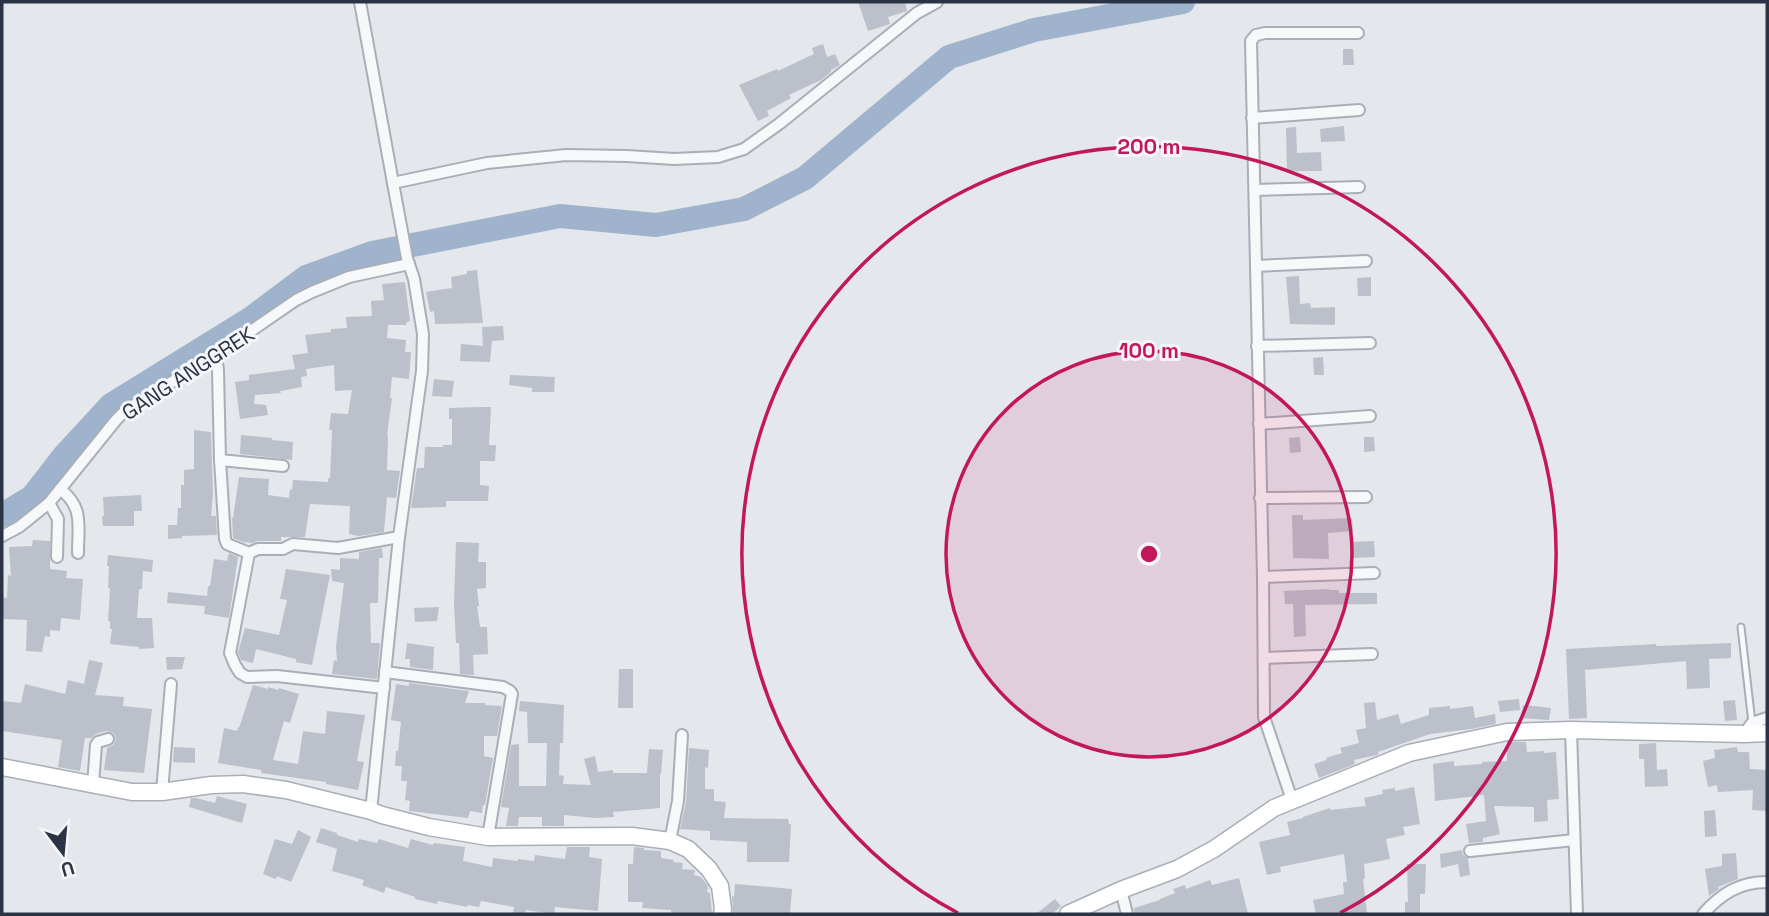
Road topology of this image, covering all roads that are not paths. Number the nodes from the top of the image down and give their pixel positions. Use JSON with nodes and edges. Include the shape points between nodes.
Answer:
{"nodes":[{"id":1,"x":360,"y":2,"type":"edge"},
{"id":2,"x":937,"y":2,"type":"edge"},
{"id":3,"x":1358,"y":33,"type":"dead end"},
{"id":4,"x":1359,"y":110,"type":"dead end"},
{"id":5,"x":1252,"y":118,"type":"junction"},
{"id":6,"x":393,"y":183,"type":"junction"},
{"id":7,"x":1359,"y":187,"type":"dead end"},
{"id":8,"x":1255,"y":190,"type":"junction"},
{"id":9,"x":1366,"y":261,"type":"dead end"},
{"id":10,"x":1256,"y":266,"type":"junction"},
{"id":11,"x":410,"y":268,"type":"junction"},
{"id":12,"x":1370,"y":343,"type":"dead end"},
{"id":13,"x":1257,"y":346,"type":"junction"},
{"id":14,"x":216,"y":355,"type":"junction"},
{"id":15,"x":1370,"y":416,"type":"dead end"},
{"id":16,"x":1259,"y":424,"type":"junction"},
{"id":17,"x":220,"y":460,"type":"junction"},
{"id":18,"x":283,"y":466,"type":"dead end"},
{"id":19,"x":60,"y":489,"type":"junction"},
{"id":20,"x":1366,"y":497,"type":"dead end"},
{"id":21,"x":1261,"y":498,"type":"junction"},
{"id":22,"x":49,"y":503,"type":"junction"},
{"id":23,"x":2,"y":536,"type":"edge"},
{"id":24,"x":399,"y":537,"type":"junction"},
{"id":25,"x":78,"y":553,"type":"dead end"},
{"id":26,"x":249,"y":553,"type":"junction"},
{"id":27,"x":57,"y":557,"type":"dead end"},
{"id":28,"x":1374,"y":573,"type":"dead end"},
{"id":29,"x":1263,"y":577,"type":"junction"},
{"id":30,"x":1741,"y":627,"type":"dead end"},
{"id":31,"x":1372,"y":654,"type":"dead end"},
{"id":32,"x":1264,"y":658,"type":"junction"},
{"id":33,"x":385,"y":672,"type":"junction"},
{"id":34,"x":171,"y":684,"type":"dead end"},
{"id":35,"x":383,"y":688,"type":"junction"},
{"id":36,"x":1767,"y":720,"type":"edge"},
{"id":37,"x":1748,"y":729,"type":"junction"},
{"id":38,"x":1571,"y":730,"type":"junction"},
{"id":39,"x":682,"y":735,"type":"dead end"},
{"id":40,"x":108,"y":739,"type":"dead end"},
{"id":41,"x":2,"y":767,"type":"edge"},
{"id":42,"x":93,"y":785,"type":"junction"},
{"id":43,"x":162,"y":792,"type":"junction"},
{"id":44,"x":1292,"y":800,"type":"junction"},
{"id":45,"x":371,"y":811,"type":"junction"},
{"id":46,"x":488,"y":837,"type":"junction"},
{"id":47,"x":1574,"y":840,"type":"junction"},
{"id":48,"x":670,"y":841,"type":"junction"},
{"id":49,"x":1470,"y":851,"type":"dead end"},
{"id":50,"x":1767,"y":882,"type":"edge"},
{"id":51,"x":1121,"y":890,"type":"junction"},
{"id":52,"x":722,"y":914,"type":"edge"},
{"id":53,"x":1068,"y":914,"type":"edge"},
{"id":54,"x":1127,"y":914,"type":"edge"},
{"id":55,"x":1577,"y":914,"type":"edge"},
{"id":56,"x":1703,"y":914,"type":"edge"}],
"edges":[{"from":1,"to":6,"type":"street"},
{"from":2,"to":6,"type":"street","via":[[916,13],[744,149],[718,157],[566,156],[487,163]]},
{"from":3,"to":5,"type":"street","via":[[1256,35],[1251,41]]},
{"from":4,"to":5,"type":"street"},
{"from":5,"to":8,"type":"street"},
{"from":6,"to":11,"type":"street"},
{"from":7,"to":8,"type":"street"},
{"from":8,"to":10,"type":"street"},
{"from":9,"to":10,"type":"street"},
{"from":10,"to":13,"type":"street"},
{"from":11,"to":14,"type":"street","name":"GANG ANGGREK","via":[[349,277],[312,292]]},
{"from":11,"to":24,"type":"street","via":[[422,334],[422,372]]},
{"from":12,"to":13,"type":"street"},
{"from":13,"to":16,"type":"street"},
{"from":14,"to":17,"type":"street"},
{"from":14,"to":19,"type":"street","name":"GANG ANGGREK","via":[[127,410]]},
{"from":15,"to":16,"type":"street"},
{"from":16,"to":21,"type":"street"},
{"from":17,"to":18,"type":"street"},
{"from":17,"to":26,"type":"street","via":[[225,539],[231,547]]},
{"from":19,"to":22,"type":"street","name":"GANG ANGGREK"},
{"from":19,"to":25,"type":"street","via":[[76,508]]},
{"from":20,"to":21,"type":"street"},
{"from":21,"to":29,"type":"street"},
{"from":22,"to":23,"type":"street","name":"GANG ANGGREK"},
{"from":22,"to":27,"type":"street","via":[[58,519]]},
{"from":24,"to":26,"type":"street","via":[[338,548],[293,544]]},
{"from":24,"to":33,"type":"street"},
{"from":26,"to":35,"type":"street","via":[[230,653],[240,673]]},
{"from":28,"to":29,"type":"street"},
{"from":29,"to":32,"type":"street"},
{"from":30,"to":37,"type":"lane"},
{"from":31,"to":32,"type":"street"},
{"from":32,"to":44,"type":"street","via":[[1264,717]]},
{"from":33,"to":35,"type":"street"},
{"from":33,"to":46,"type":"street","via":[[503,687],[512,694]]},
{"from":34,"to":43,"type":"street"},
{"from":35,"to":45,"type":"street"},
{"from":36,"to":37,"type":"street"},
{"from":37,"to":38,"type":"street"},
{"from":38,"to":44,"type":"street","via":[[1507,732],[1409,753]]},
{"from":38,"to":47,"type":"street"},
{"from":39,"to":48,"type":"street"},
{"from":40,"to":42,"type":"street","via":[[96,745]]},
{"from":41,"to":42,"type":"street"},
{"from":42,"to":43,"type":"street"},
{"from":43,"to":45,"type":"street","via":[[243,784]]},
{"from":44,"to":51,"type":"street","via":[[1177,869]]},
{"from":45,"to":46,"type":"street"},
{"from":46,"to":48,"type":"street","via":[[632,836]]},
{"from":47,"to":49,"type":"street"},
{"from":47,"to":55,"type":"street"},
{"from":48,"to":52,"type":"street","via":[[688,849],[709,869],[720,886]]},
{"from":50,"to":56,"type":"street","via":[[1737,887]]},
{"from":51,"to":53,"type":"street"},
{"from":51,"to":54,"type":"street"}]}
